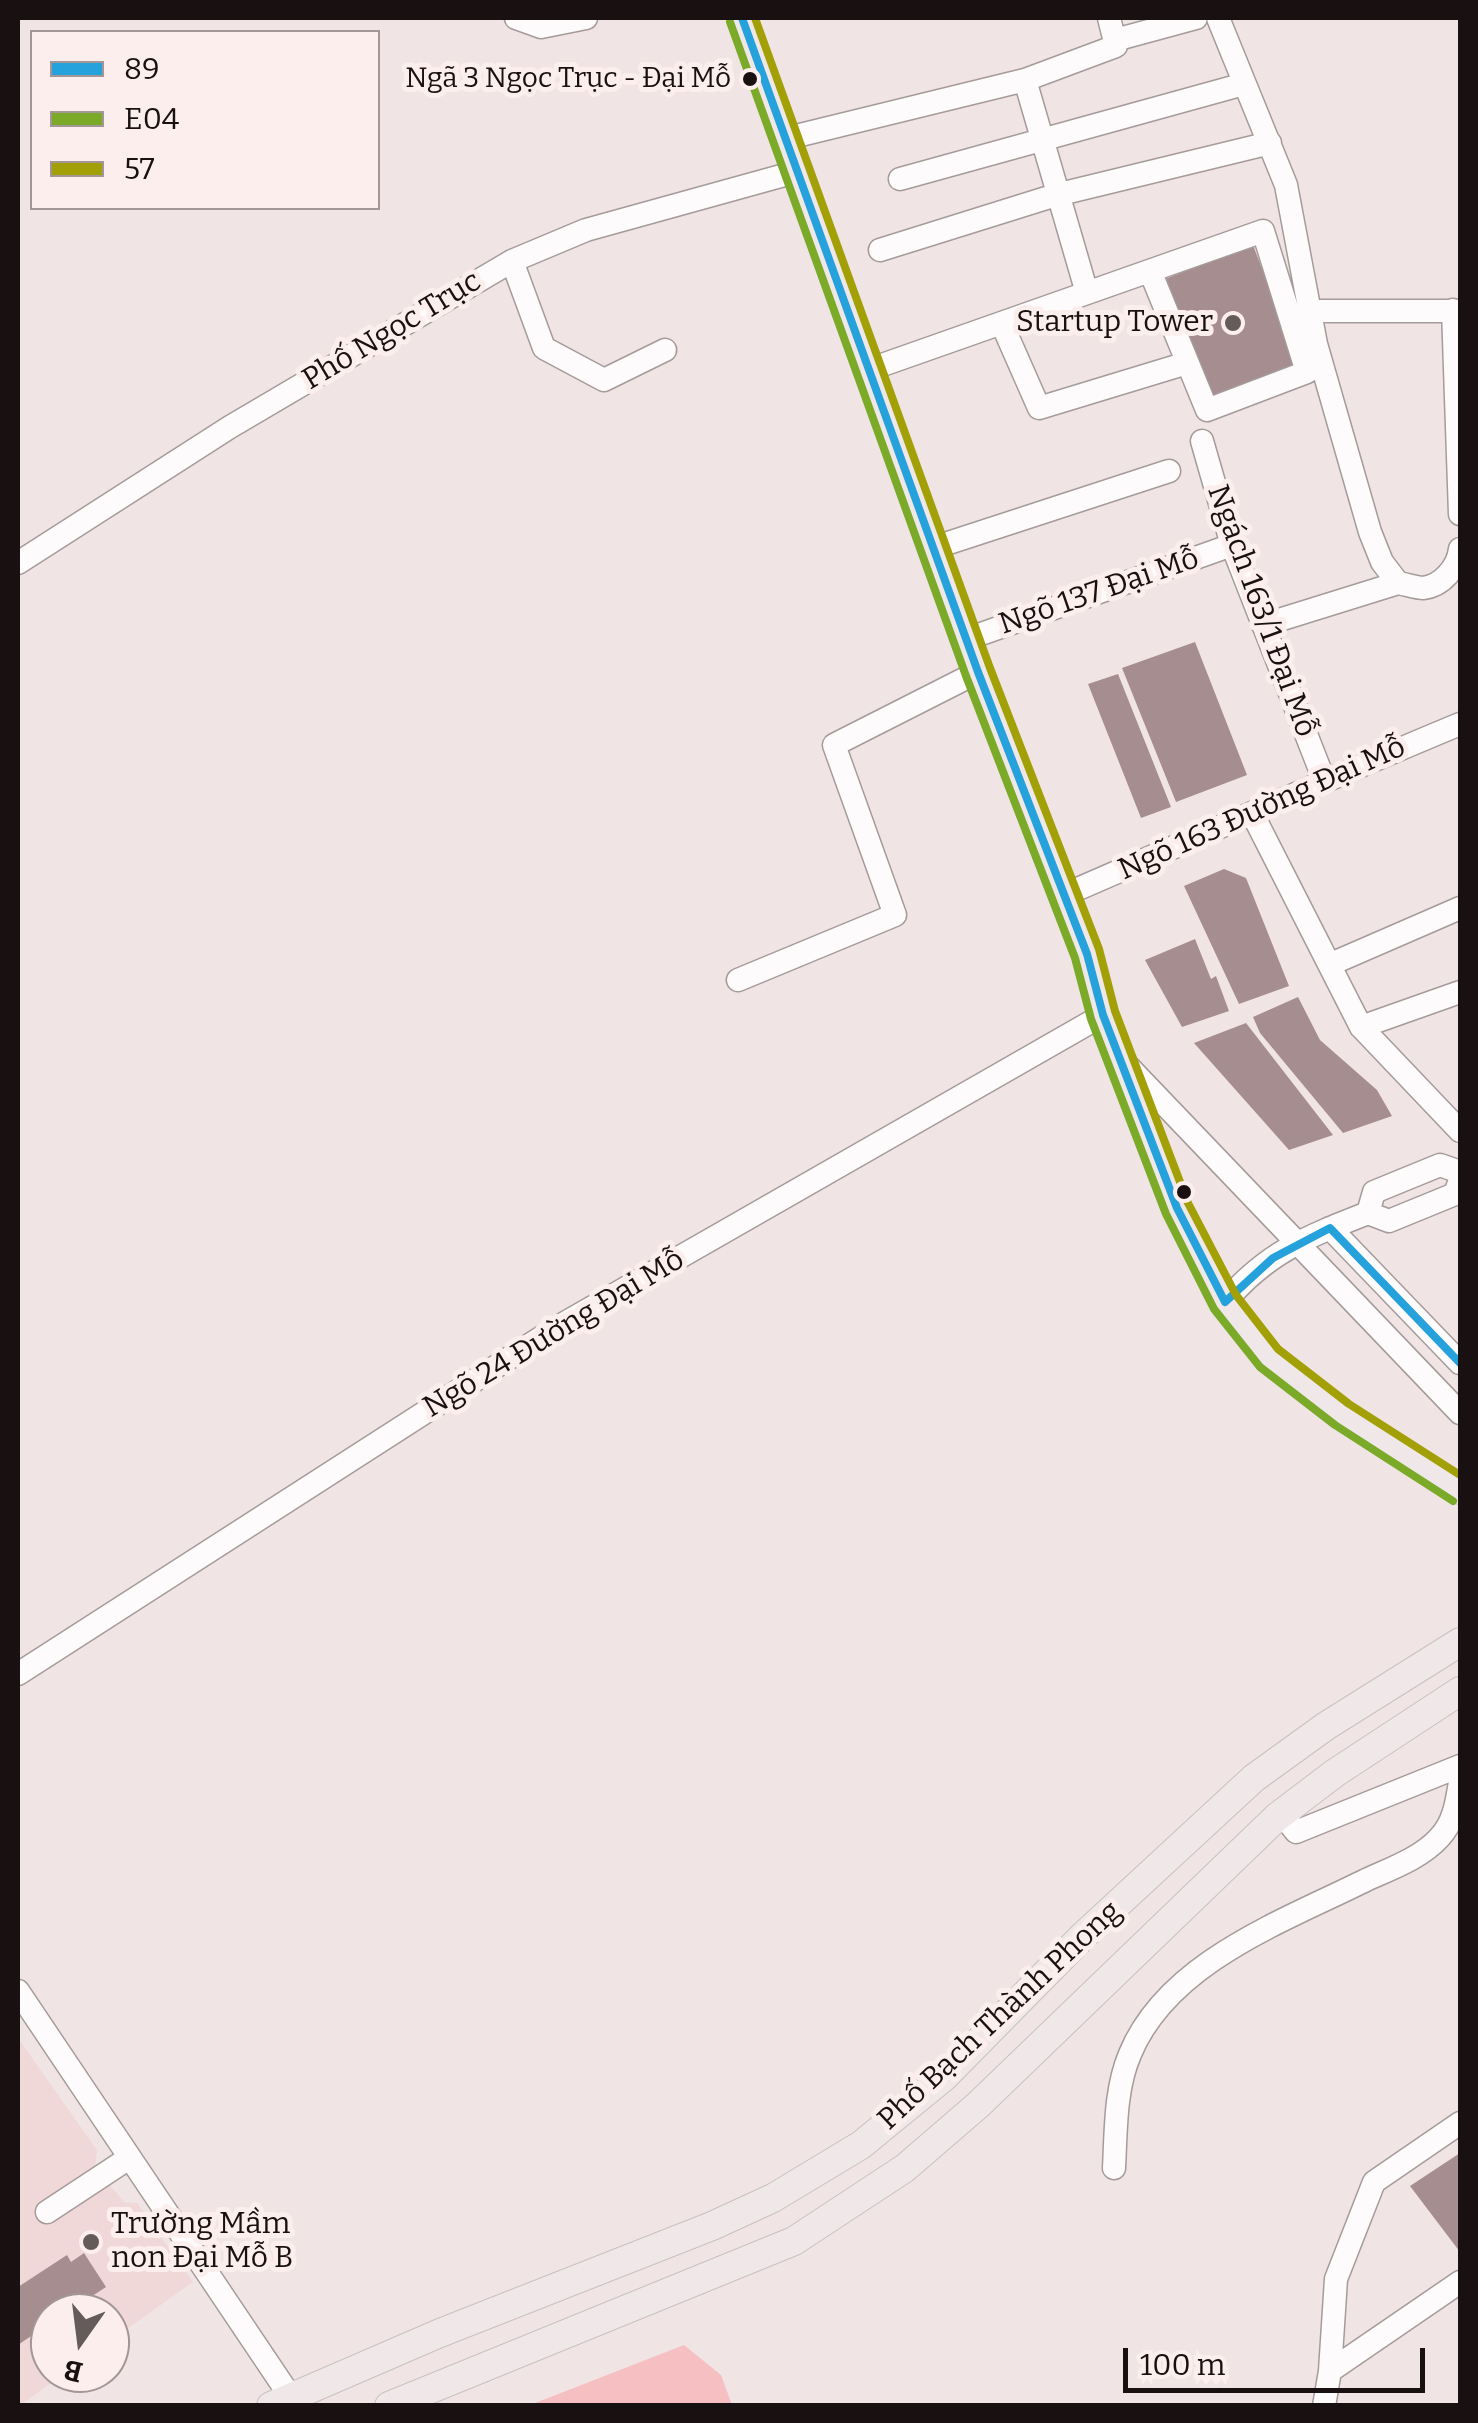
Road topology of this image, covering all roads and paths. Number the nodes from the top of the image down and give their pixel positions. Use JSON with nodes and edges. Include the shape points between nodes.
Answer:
{"nodes":[{"id":1,"x":516,"y":18,"type":"edge"},
{"id":2,"x":586,"y":18,"type":"edge"},
{"id":3,"x":742,"y":18,"type":"edge"},
{"id":4,"x":1196,"y":18,"type":"edge"},
{"id":5,"x":1218,"y":18,"type":"edge"},
{"id":6,"x":1113,"y":35,"type":"edge"},
{"id":7,"x":1025,"y":80,"type":"junction"},
{"id":8,"x":1244,"y":84,"type":"junction"},
{"id":9,"x":788,"y":138,"type":"junction"},
{"id":10,"x":1040,"y":139,"type":"junction"},
{"id":11,"x":1270,"y":143,"type":"junction"},
{"id":12,"x":799,"y":171,"type":"junction"},
{"id":13,"x":900,"y":179,"type":"dead end"},
{"id":14,"x":1056,"y":195,"type":"junction"},
{"id":15,"x":880,"y":250,"type":"dead end"},
{"id":16,"x":512,"y":261,"type":"junction"},
{"id":17,"x":1150,"y":271,"type":"junction"},
{"id":18,"x":1087,"y":293,"type":"junction"},
{"id":19,"x":1457,"y":310,"type":"edge"},
{"id":20,"x":1312,"y":311,"type":"junction"},
{"id":21,"x":1002,"y":324,"type":"junction"},
{"id":22,"x":665,"y":350,"type":"dead end"},
{"id":23,"x":1187,"y":363,"type":"junction"},
{"id":24,"x":868,"y":370,"type":"junction"},
{"id":25,"x":1202,"y":441,"type":"dead end"},
{"id":26,"x":1169,"y":472,"type":"dead end"},
{"id":27,"x":1460,"y":514,"type":"edge"},
{"id":28,"x":1232,"y":546,"type":"junction"},
{"id":29,"x":933,"y":548,"type":"junction"},
{"id":30,"x":1460,"y":549,"type":"edge"},
{"id":31,"x":18,"y":563,"type":"edge"},
{"id":32,"x":1398,"y":582,"type":"junction"},
{"id":33,"x":1263,"y":625,"type":"junction"},
{"id":34,"x":967,"y":640,"type":"junction"},
{"id":35,"x":978,"y":672,"type":"junction"},
{"id":36,"x":1460,"y":724,"type":"edge"},
{"id":37,"x":1324,"y":780,"type":"junction"},
{"id":38,"x":1253,"y":814,"type":"junction"},
{"id":39,"x":1064,"y":896,"type":"junction"},
{"id":40,"x":1460,"y":908,"type":"edge"},
{"id":41,"x":1331,"y":964,"type":"junction"},
{"id":42,"x":738,"y":980,"type":"dead end"},
{"id":43,"x":1460,"y":992,"type":"edge"},
{"id":44,"x":1103,"y":1015,"type":"junction"},
{"id":45,"x":1360,"y":1027,"type":"junction"},
{"id":46,"x":1121,"y":1058,"type":"junction"},
{"id":47,"x":1460,"y":1131,"type":"edge"},
{"id":48,"x":1460,"y":1172,"type":"edge"},
{"id":49,"x":1460,"y":1180,"type":"edge"},
{"id":50,"x":1368,"y":1213,"type":"junction"},
{"id":51,"x":1330,"y":1228,"type":"junction"},
{"id":52,"x":1298,"y":1241,"type":"junction"},
{"id":53,"x":1225,"y":1302,"type":"junction"},
{"id":54,"x":1460,"y":1363,"type":"edge"},
{"id":55,"x":1460,"y":1413,"type":"edge"},
{"id":56,"x":1460,"y":1490,"type":"edge"},
{"id":57,"x":1460,"y":1642,"type":"edge"},
{"id":58,"x":18,"y":1674,"type":"edge"},
{"id":59,"x":1460,"y":1690,"type":"edge"},
{"id":60,"x":1460,"y":1766,"type":"edge"},
{"id":61,"x":1460,"y":1782,"type":"edge"},
{"id":62,"x":1277,"y":1817,"type":"junction"},
{"id":63,"x":18,"y":1991,"type":"edge"},
{"id":64,"x":1460,"y":2123,"type":"edge"},
{"id":65,"x":129,"y":2158,"type":"junction"},
{"id":66,"x":1114,"y":2168,"type":"dead end"},
{"id":67,"x":773,"y":2198,"type":"junction"},
{"id":68,"x":46,"y":2212,"type":"dead end"},
{"id":69,"x":794,"y":2241,"type":"junction"},
{"id":70,"x":1460,"y":2282,"type":"edge"},
{"id":71,"x":1330,"y":2372,"type":"junction"},
{"id":72,"x":280,"y":2401,"type":"edge"},
{"id":73,"x":389,"y":2406,"type":"edge"},
{"id":74,"x":1324,"y":2406,"type":"edge"}],
"edges":[{"from":1,"to":2,"type":"street","via":[[541,27]]},
{"from":3,"to":9,"type":"main road"},
{"from":4,"to":6,"type":"street"},
{"from":5,"to":8,"type":"street"},
{"from":6,"to":7,"type":"street"},
{"from":7,"to":9,"type":"street"},
{"from":7,"to":10,"type":"street"},
{"from":8,"to":10,"type":"street"},
{"from":8,"to":11,"type":"street"},
{"from":9,"to":12,"type":"main road"},
{"from":10,"to":13,"type":"street"},
{"from":10,"to":14,"type":"street"},
{"from":11,"to":14,"type":"street"},
{"from":11,"to":20,"type":"street","via":[[1286,186]]},
{"from":12,"to":16,"type":"street","name":"Phố Ngọc Trục","via":[[586,230]]},
{"from":12,"to":24,"type":"main road"},
{"from":14,"to":15,"type":"street"},
{"from":14,"to":18,"type":"street"},
{"from":16,"to":22,"type":"street","via":[[544,348],[604,380]]},
{"from":16,"to":31,"type":"street","name":"Phố Ngọc Trục","via":[[230,427]]},
{"from":17,"to":18,"type":"street"},
{"from":17,"to":23,"type":"street"},
{"from":17,"to":23,"type":"street","via":[[1262,231],[1307,372],[1207,410]]},
{"from":18,"to":21,"type":"street"},
{"from":19,"to":20,"type":"street"},
{"from":19,"to":27,"type":"street"},
{"from":20,"to":32,"type":"street","via":[[1370,532]]},
{"from":21,"to":23,"type":"street","via":[[1039,408]]},
{"from":21,"to":24,"type":"street"},
{"from":24,"to":29,"type":"main road"},
{"from":25,"to":28,"type":"street","name":"Ngách 163/1 Đại Mỗ"},
{"from":26,"to":29,"type":"street"},
{"from":28,"to":33,"type":"street","name":"Ngách 163/1 Đại Mỗ"},
{"from":28,"to":34,"type":"street","name":"Ngõ 137 Đại Mỗ"},
{"from":29,"to":34,"type":"main road"},
{"from":30,"to":32,"type":"street","via":[[1446,577],[1423,588]]},
{"from":32,"to":33,"type":"street"},
{"from":33,"to":37,"type":"street","name":"Ngách 163/1 Đại Mỗ"},
{"from":34,"to":35,"type":"main road"},
{"from":35,"to":39,"type":"main road"},
{"from":35,"to":42,"type":"street","via":[[834,745],[895,915]]},
{"from":36,"to":37,"type":"street","name":"Ngõ 163 Đường Đại Mỗ"},
{"from":37,"to":38,"type":"street","name":"Ngõ 163 Đường Đại Mỗ"},
{"from":38,"to":39,"type":"street","name":"Ngõ 163 Đường Đại Mỗ"},
{"from":38,"to":41,"type":"street"},
{"from":39,"to":44,"type":"main road"},
{"from":40,"to":41,"type":"street"},
{"from":41,"to":45,"type":"street"},
{"from":43,"to":45,"type":"street"},
{"from":44,"to":46,"type":"main road"},
{"from":44,"to":58,"type":"street","name":"Ngõ 24 Đường Đại Mỗ","via":[[556,1328]]},
{"from":45,"to":47,"type":"street"},
{"from":46,"to":52,"type":"street"},
{"from":46,"to":53,"type":"main road","via":[[1178,1208]]},
{"from":48,"to":50,"type":"street","via":[[1440,1165],[1374,1192]]},
{"from":49,"to":50,"type":"street","via":[[1455,1194],[1389,1221]]},
{"from":50,"to":51,"type":"street"},
{"from":51,"to":52,"type":"street"},
{"from":51,"to":54,"type":"street"},
{"from":52,"to":53,"type":"street","via":[[1247,1276]]},
{"from":52,"to":55,"type":"street"},
{"from":53,"to":56,"type":"main road","via":[[1268,1358]]},
{"from":57,"to":67,"type":"main road","name":"Phố Bạch Thành Phong","via":[[1254,1778],[944,2076],[861,2145]]},
{"from":59,"to":62,"type":"main road","name":"Phố Bạch Thành Phong"},
{"from":60,"to":62,"type":"street","via":[[1296,1832]]},
{"from":61,"to":66,"type":"street","via":[[1452,1820],[1440,1838],[1233,1946],[1174,1992],[1130,2052]]},
{"from":62,"to":69,"type":"main road","name":"Phố Bạch Thành Phong","via":[[978,2106],[905,2168]]},
{"from":63,"to":65,"type":"street"},
{"from":64,"to":71,"type":"street","via":[[1374,2182],[1336,2279]]},
{"from":65,"to":68,"type":"street"},
{"from":65,"to":72,"type":"street"},
{"from":67,"to":69,"type":"main road"},
{"from":67,"to":72,"type":"main road","name":"Phố Bạch Thành Phong"},
{"from":69,"to":73,"type":"main road","name":"Phố Bạch Thành Phong"},
{"from":70,"to":71,"type":"street"},
{"from":71,"to":74,"type":"street"}]}
